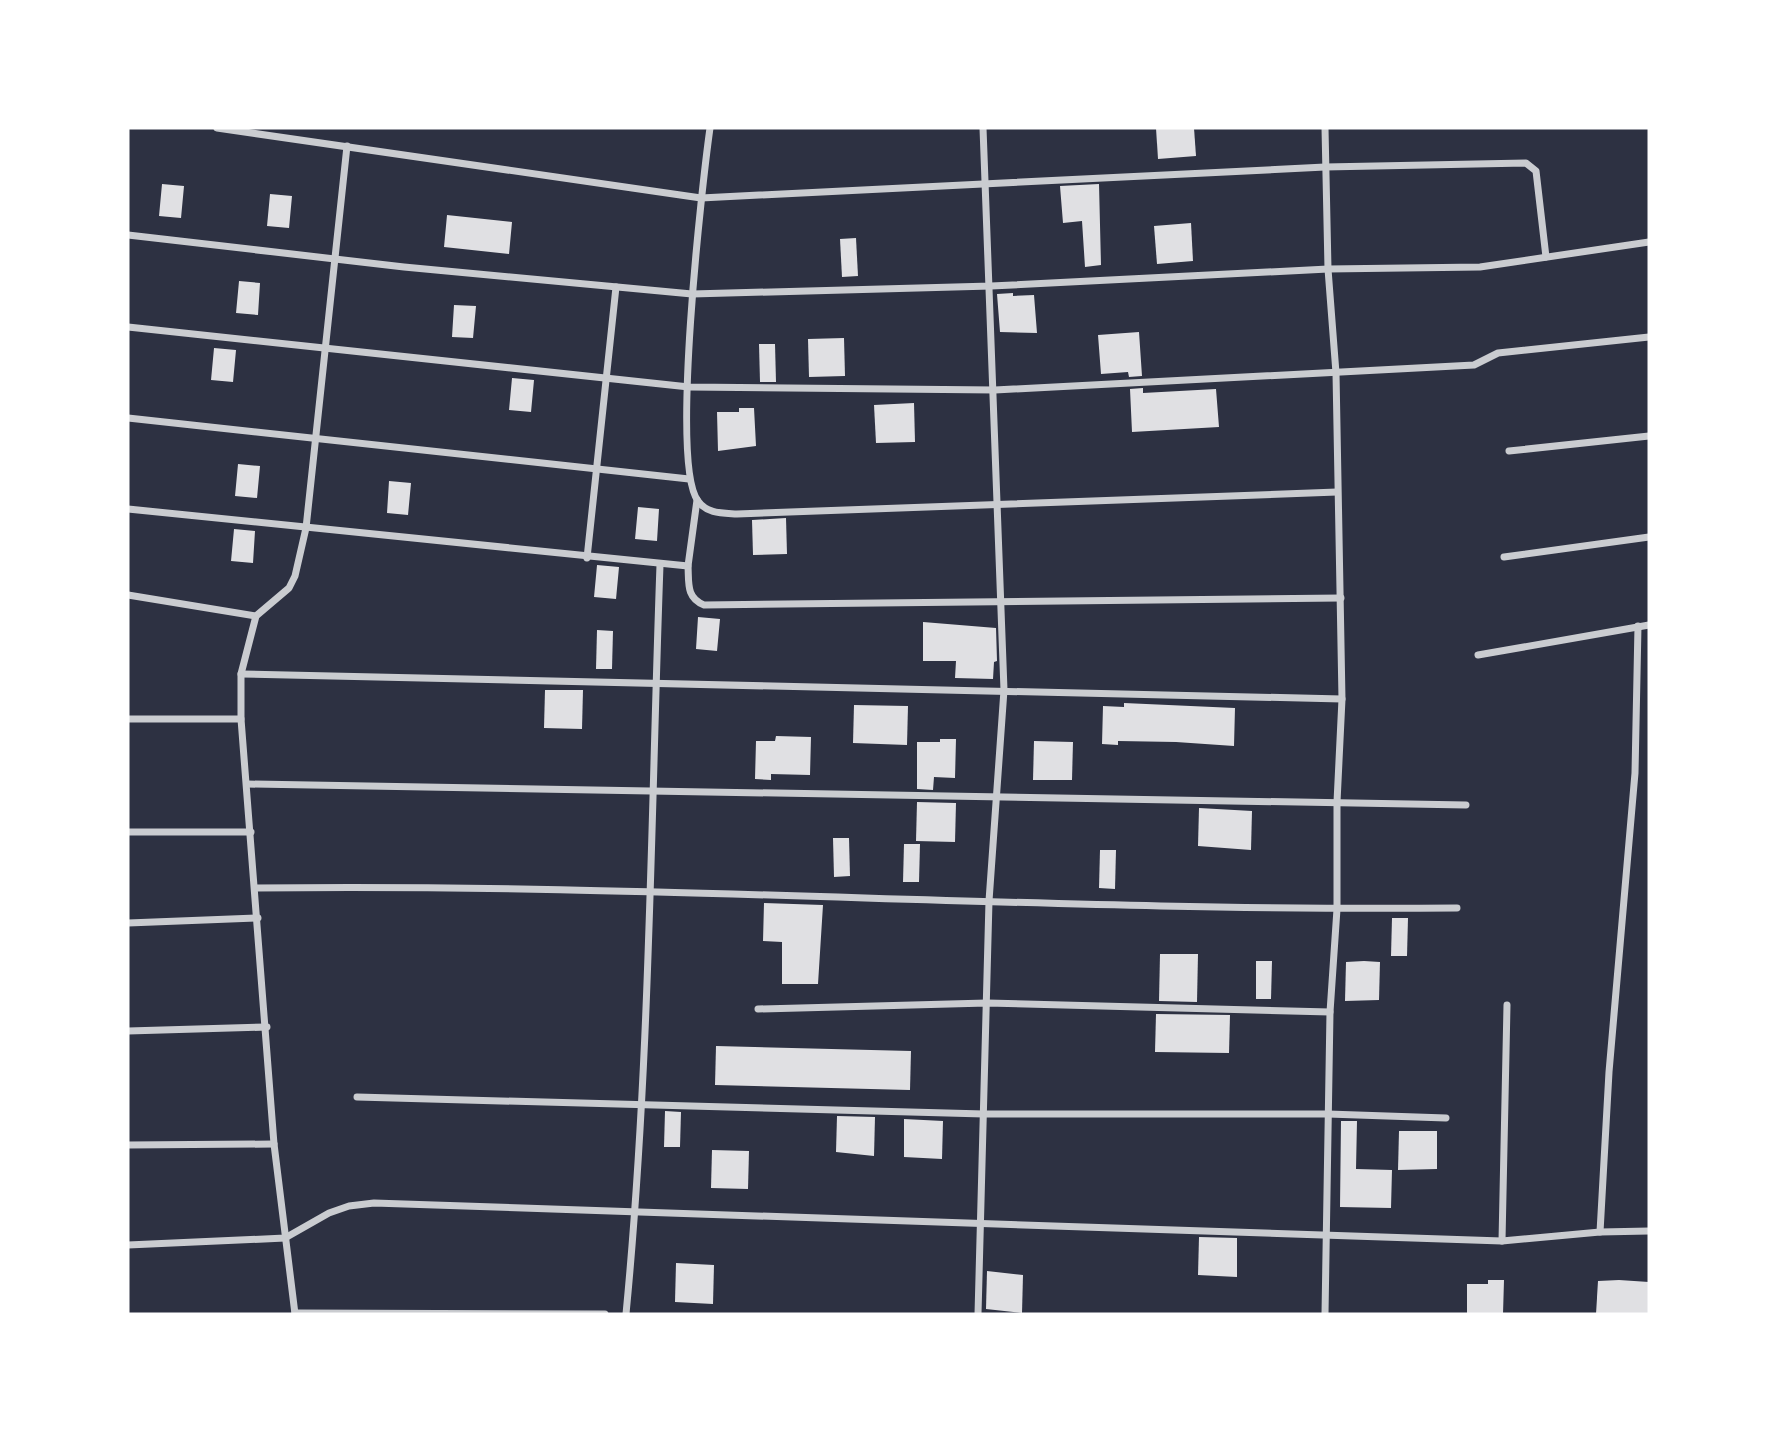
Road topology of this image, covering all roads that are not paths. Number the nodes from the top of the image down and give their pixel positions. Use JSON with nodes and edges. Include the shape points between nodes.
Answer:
{"nodes":[{"id":1,"x":217,"y":128,"type":"edge"},
{"id":2,"x":710,"y":128,"type":"edge"},
{"id":3,"x":983,"y":128,"type":"edge"},
{"id":4,"x":1325,"y":128,"type":"edge"},
{"id":5,"x":347,"y":146,"type":"junction"},
{"id":6,"x":1325,"y":167,"type":"junction"},
{"id":7,"x":985,"y":182,"type":"junction"},
{"id":8,"x":701,"y":198,"type":"junction"},
{"id":9,"x":128,"y":235,"type":"edge"},
{"id":10,"x":1649,"y":242,"type":"edge"},
{"id":11,"x":1546,"y":257,"type":"junction"},
{"id":12,"x":335,"y":259,"type":"junction"},
{"id":13,"x":1328,"y":269,"type":"junction"},
{"id":14,"x":991,"y":286,"type":"junction"},
{"id":15,"x":616,"y":287,"type":"junction"},
{"id":16,"x":692,"y":294,"type":"junction"},
{"id":17,"x":128,"y":327,"type":"edge"},
{"id":18,"x":1649,"y":337,"type":"edge"},
{"id":19,"x":325,"y":348,"type":"junction"},
{"id":20,"x":1336,"y":373,"type":"junction"},
{"id":21,"x":608,"y":379,"type":"junction"},
{"id":22,"x":689,"y":387,"type":"junction"},
{"id":23,"x":995,"y":390,"type":"junction"},
{"id":24,"x":128,"y":418,"type":"edge"},
{"id":25,"x":1649,"y":436,"type":"edge"},
{"id":26,"x":313,"y":439,"type":"junction"},
{"id":27,"x":1510,"y":451,"type":"dead end"},
{"id":28,"x":598,"y":470,"type":"junction"},
{"id":29,"x":689,"y":479,"type":"junction"},
{"id":30,"x":1337,"y":492,"type":"junction"},
{"id":31,"x":697,"y":500,"type":"junction"},
{"id":32,"x":996,"y":503,"type":"junction"},
{"id":33,"x":128,"y":509,"type":"edge"},
{"id":34,"x":306,"y":528,"type":"junction"},
{"id":35,"x":1649,"y":537,"type":"edge"},
{"id":36,"x":1504,"y":556,"type":"dead end"},
{"id":37,"x":587,"y":558,"type":"junction"},
{"id":38,"x":660,"y":565,"type":"junction"},
{"id":39,"x":688,"y":566,"type":"junction"},
{"id":40,"x":128,"y":595,"type":"edge"},
{"id":41,"x":1341,"y":597,"type":"junction"},
{"id":42,"x":1002,"y":601,"type":"junction"},
{"id":43,"x":256,"y":616,"type":"junction"},
{"id":44,"x":1649,"y":625,"type":"edge"},
{"id":45,"x":1638,"y":626,"type":"junction"},
{"id":46,"x":1478,"y":655,"type":"dead end"},
{"id":47,"x":241,"y":674,"type":"junction"},
{"id":48,"x":656,"y":684,"type":"junction"},
{"id":49,"x":1004,"y":690,"type":"junction"},
{"id":50,"x":1342,"y":699,"type":"junction"},
{"id":51,"x":128,"y":719,"type":"edge"},
{"id":52,"x":241,"y":719,"type":"junction"},
{"id":53,"x":247,"y":783,"type":"junction"},
{"id":54,"x":655,"y":792,"type":"junction"},
{"id":55,"x":998,"y":795,"type":"junction"},
{"id":56,"x":1337,"y":802,"type":"junction"},
{"id":57,"x":1466,"y":805,"type":"dead end"},
{"id":58,"x":128,"y":832,"type":"edge"},
{"id":59,"x":251,"y":832,"type":"junction"},
{"id":60,"x":256,"y":888,"type":"junction"},
{"id":61,"x":649,"y":891,"type":"junction"},
{"id":62,"x":989,"y":901,"type":"junction"},
{"id":63,"x":1457,"y":908,"type":"dead end"},
{"id":64,"x":1337,"y":909,"type":"junction"},
{"id":65,"x":258,"y":918,"type":"junction"},
{"id":66,"x":128,"y":923,"type":"edge"},
{"id":67,"x":987,"y":1003,"type":"junction"},
{"id":68,"x":1507,"y":1005,"type":"dead end"},
{"id":69,"x":758,"y":1009,"type":"dead end"},
{"id":70,"x":1330,"y":1013,"type":"junction"},
{"id":71,"x":267,"y":1027,"type":"junction"},
{"id":72,"x":128,"y":1031,"type":"edge"},
{"id":73,"x":357,"y":1097,"type":"dead end"},
{"id":74,"x":643,"y":1103,"type":"junction"},
{"id":75,"x":984,"y":1114,"type":"junction"},
{"id":76,"x":1328,"y":1114,"type":"junction"},
{"id":77,"x":1446,"y":1118,"type":"dead end"},
{"id":78,"x":274,"y":1144,"type":"junction"},
{"id":79,"x":128,"y":1145,"type":"edge"},
{"id":80,"x":636,"y":1213,"type":"junction"},
{"id":81,"x":982,"y":1224,"type":"junction"},
{"id":82,"x":1649,"y":1231,"type":"edge"},
{"id":83,"x":1600,"y":1232,"type":"junction"},
{"id":84,"x":1325,"y":1233,"type":"junction"},
{"id":85,"x":285,"y":1238,"type":"junction"},
{"id":86,"x":1502,"y":1241,"type":"junction"},
{"id":87,"x":128,"y":1245,"type":"edge"},
{"id":88,"x":295,"y":1314,"type":"edge"},
{"id":89,"x":606,"y":1314,"type":"edge"},
{"id":90,"x":626,"y":1314,"type":"edge"},
{"id":91,"x":978,"y":1314,"type":"edge"},
{"id":92,"x":1325,"y":1314,"type":"edge"}],
"edges":[{"from":1,"to":5,"type":"street"},
{"from":2,"to":8,"type":"street"},
{"from":3,"to":7,"type":"street"},
{"from":4,"to":6,"type":"street"},
{"from":5,"to":8,"type":"street"},
{"from":5,"to":12,"type":"street"},
{"from":6,"to":7,"type":"street"},
{"from":6,"to":11,"type":"street","via":[[1526,163],[1536,171]]},
{"from":6,"to":13,"type":"street"},
{"from":7,"to":8,"type":"street"},
{"from":7,"to":14,"type":"street"},
{"from":8,"to":16,"type":"street"},
{"from":9,"to":12,"type":"street"},
{"from":10,"to":11,"type":"street"},
{"from":11,"to":13,"type":"street","via":[[1480,268]]},
{"from":12,"to":15,"type":"street"},
{"from":12,"to":19,"type":"street"},
{"from":13,"to":14,"type":"street"},
{"from":13,"to":20,"type":"street"},
{"from":14,"to":16,"type":"street"},
{"from":14,"to":23,"type":"street"},
{"from":15,"to":16,"type":"street"},
{"from":15,"to":21,"type":"street"},
{"from":16,"to":22,"type":"street"},
{"from":17,"to":19,"type":"street"},
{"from":18,"to":20,"type":"street","via":[[1498,353],[1474,365]]},
{"from":19,"to":21,"type":"street"},
{"from":19,"to":26,"type":"street"},
{"from":20,"to":23,"type":"street"},
{"from":20,"to":30,"type":"street"},
{"from":21,"to":22,"type":"street"},
{"from":21,"to":28,"type":"street"},
{"from":22,"to":23,"type":"street"},
{"from":22,"to":29,"type":"street"},
{"from":23,"to":32,"type":"street"},
{"from":24,"to":26,"type":"street"},
{"from":25,"to":27,"type":"street"},
{"from":26,"to":28,"type":"street"},
{"from":26,"to":34,"type":"street"},
{"from":28,"to":29,"type":"street"},
{"from":28,"to":37,"type":"street"},
{"from":29,"to":31,"type":"street"},
{"from":30,"to":32,"type":"street"},
{"from":30,"to":41,"type":"street"},
{"from":31,"to":32,"type":"street","via":[[706,509],[737,514]]},
{"from":31,"to":39,"type":"street"},
{"from":32,"to":42,"type":"street"},
{"from":33,"to":34,"type":"street"},
{"from":34,"to":37,"type":"street"},
{"from":34,"to":43,"type":"street","via":[[289,588]]},
{"from":35,"to":36,"type":"street"},
{"from":37,"to":38,"type":"street"},
{"from":38,"to":39,"type":"street"},
{"from":38,"to":48,"type":"street"},
{"from":39,"to":42,"type":"street","via":[[690,593],[704,605]]},
{"from":40,"to":43,"type":"street"},
{"from":41,"to":42,"type":"street"},
{"from":41,"to":50,"type":"street"},
{"from":42,"to":49,"type":"street"},
{"from":43,"to":47,"type":"street"},
{"from":44,"to":45,"type":"street"},
{"from":45,"to":46,"type":"street"},
{"from":45,"to":83,"type":"street","via":[[1635,773]]},
{"from":47,"to":48,"type":"street"},
{"from":47,"to":52,"type":"street"},
{"from":48,"to":49,"type":"street"},
{"from":48,"to":54,"type":"street"},
{"from":49,"to":50,"type":"street"},
{"from":49,"to":55,"type":"street"},
{"from":50,"to":56,"type":"street"},
{"from":51,"to":52,"type":"street"},
{"from":52,"to":53,"type":"street"},
{"from":53,"to":54,"type":"street"},
{"from":53,"to":59,"type":"street"},
{"from":54,"to":55,"type":"street"},
{"from":54,"to":61,"type":"street"},
{"from":55,"to":56,"type":"street"},
{"from":55,"to":62,"type":"street"},
{"from":56,"to":57,"type":"street"},
{"from":56,"to":64,"type":"street"},
{"from":58,"to":59,"type":"street"},
{"from":59,"to":60,"type":"street"},
{"from":60,"to":61,"type":"street"},
{"from":60,"to":65,"type":"street"},
{"from":61,"to":62,"type":"street"},
{"from":61,"to":74,"type":"street"},
{"from":62,"to":64,"type":"street"},
{"from":62,"to":67,"type":"street"},
{"from":63,"to":64,"type":"street"},
{"from":64,"to":70,"type":"street"},
{"from":65,"to":66,"type":"street"},
{"from":65,"to":71,"type":"street"},
{"from":67,"to":69,"type":"street"},
{"from":67,"to":70,"type":"street"},
{"from":67,"to":75,"type":"street"},
{"from":68,"to":86,"type":"street"},
{"from":70,"to":76,"type":"street"},
{"from":71,"to":72,"type":"street"},
{"from":71,"to":78,"type":"street"},
{"from":73,"to":74,"type":"street"},
{"from":74,"to":75,"type":"street"},
{"from":74,"to":80,"type":"street"},
{"from":75,"to":76,"type":"street"},
{"from":75,"to":81,"type":"street"},
{"from":76,"to":77,"type":"street"},
{"from":76,"to":84,"type":"street"},
{"from":78,"to":79,"type":"street"},
{"from":78,"to":85,"type":"street"},
{"from":80,"to":81,"type":"street"},
{"from":80,"to":85,"type":"street","via":[[374,1203],[329,1213]]},
{"from":80,"to":90,"type":"street"},
{"from":81,"to":84,"type":"street"},
{"from":81,"to":91,"type":"street"},
{"from":82,"to":83,"type":"street"},
{"from":83,"to":86,"type":"street"},
{"from":84,"to":86,"type":"street"},
{"from":84,"to":92,"type":"street"},
{"from":85,"to":87,"type":"street"},
{"from":85,"to":88,"type":"street"},
{"from":88,"to":89,"type":"street"}]}
